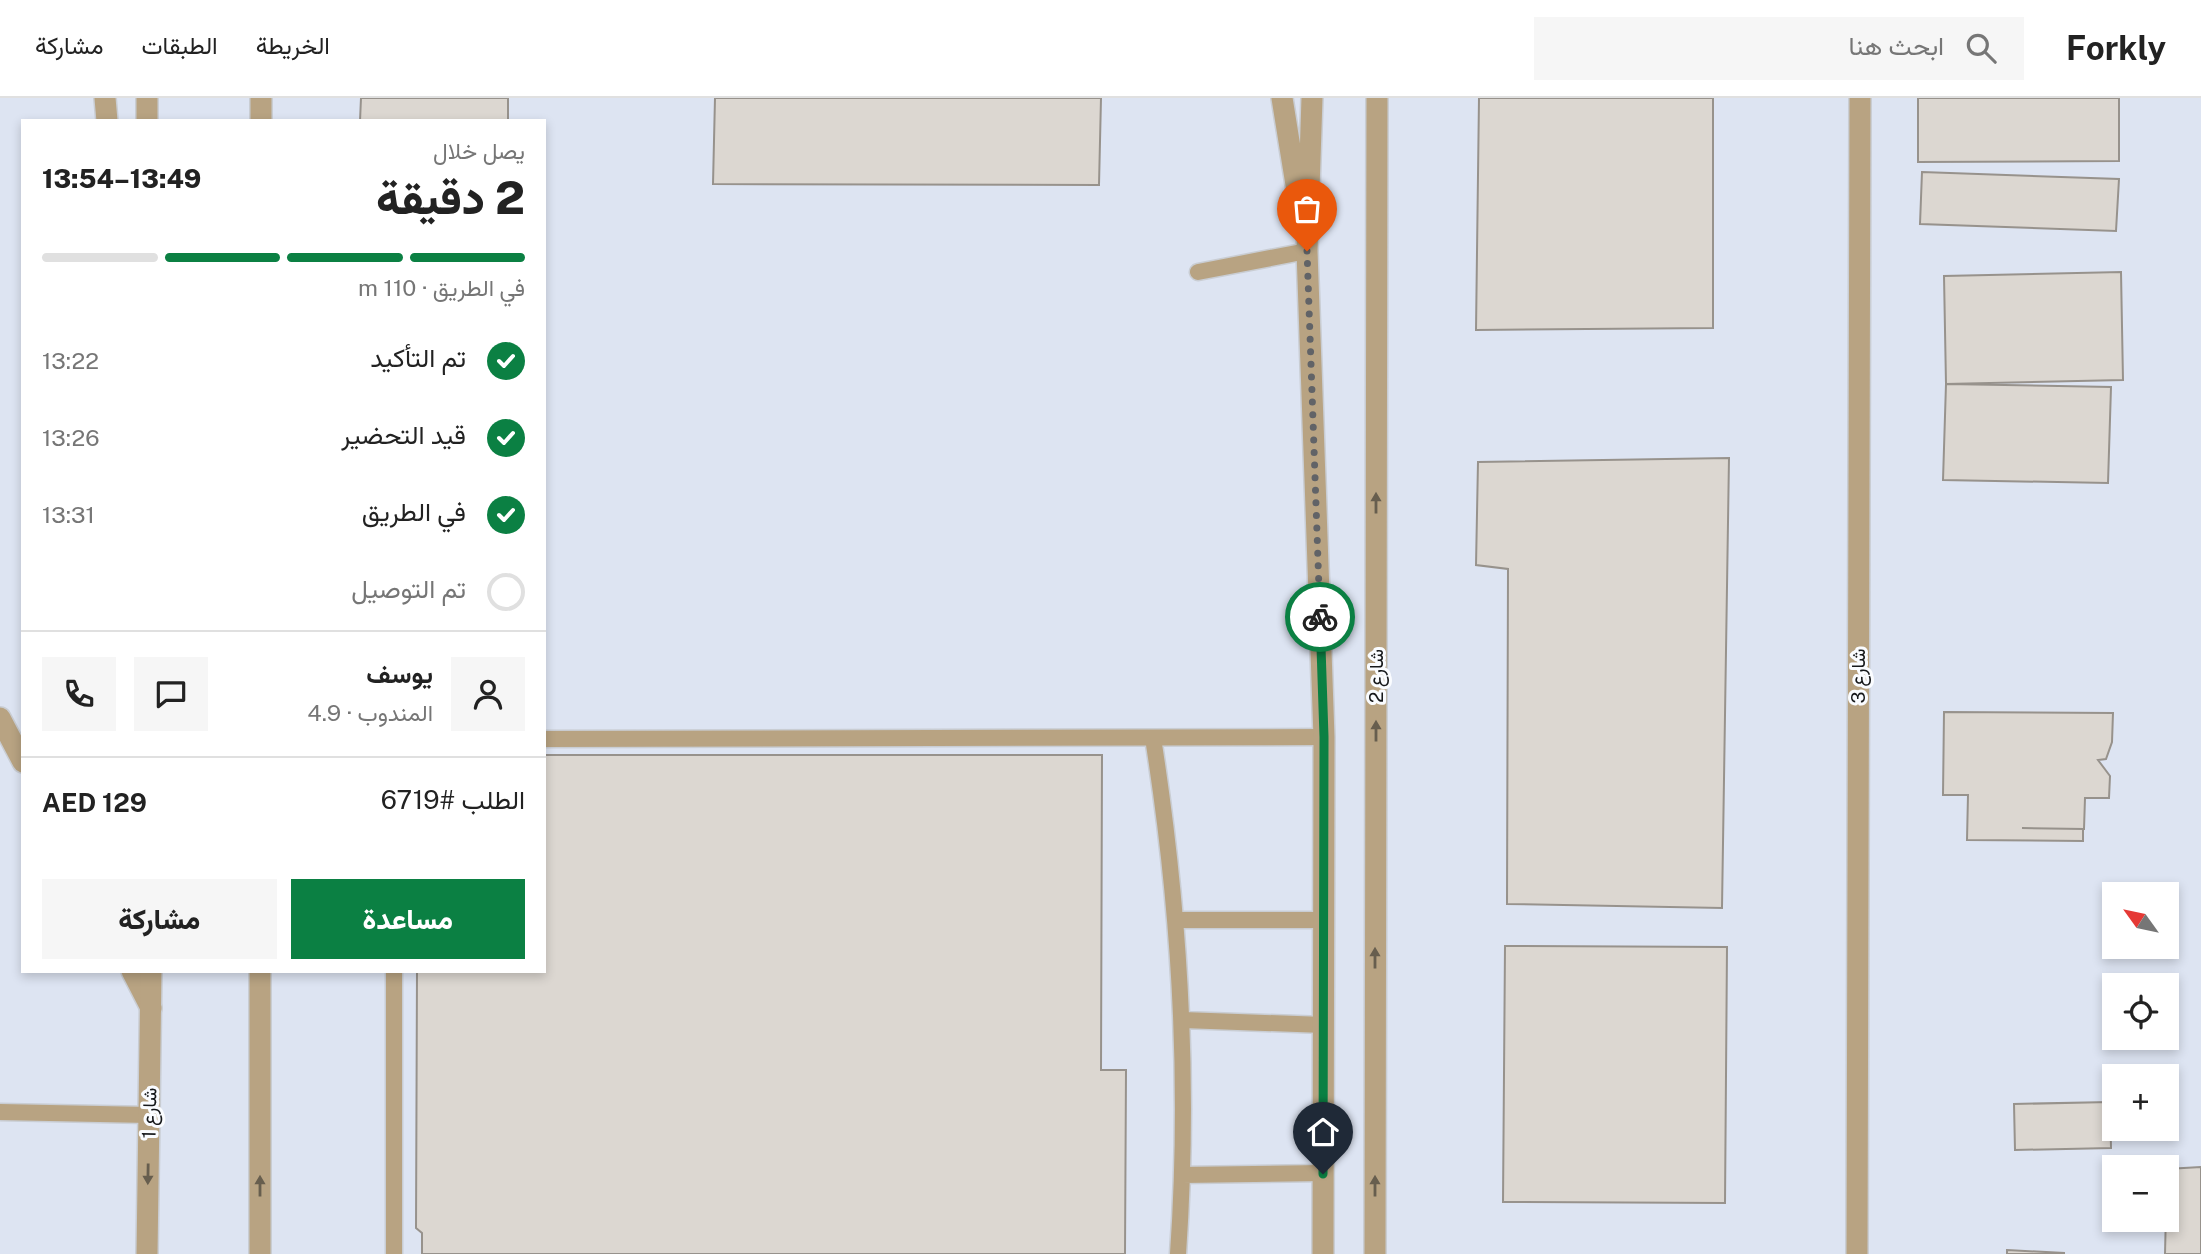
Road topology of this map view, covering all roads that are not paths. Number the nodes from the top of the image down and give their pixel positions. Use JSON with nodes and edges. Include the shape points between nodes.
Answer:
{"nodes":[{"id":1,"x":105,"y":98,"type":"edge"},
{"id":2,"x":147,"y":98,"type":"edge"},
{"id":3,"x":261,"y":98,"type":"edge"},
{"id":4,"x":1282,"y":98,"type":"edge"},
{"id":5,"x":1312,"y":98,"type":"edge"},
{"id":6,"x":1377,"y":98,"type":"edge"},
{"id":7,"x":1860,"y":98,"type":"edge"},
{"id":8,"x":107,"y":119,"type":"edge"},
{"id":9,"x":147,"y":119,"type":"edge"},
{"id":10,"x":261,"y":119,"type":"edge"},
{"id":11,"x":1307,"y":251,"type":"junction"},
{"id":12,"x":1198,"y":272,"type":"dead end"},
{"id":13,"x":0,"y":718,"type":"edge"},
{"id":14,"x":1324,"y":737,"type":"junction"},
{"id":15,"x":1153,"y":738,"type":"junction"},
{"id":16,"x":546,"y":739,"type":"edge"},
{"id":17,"x":21,"y":758,"type":"edge"},
{"id":18,"x":1177,"y":920,"type":"junction"},
{"id":19,"x":1324,"y":920,"type":"junction"},
{"id":20,"x":133,"y":973,"type":"edge"},
{"id":21,"x":151,"y":973,"type":"edge"},
{"id":22,"x":260,"y":973,"type":"edge"},
{"id":23,"x":394,"y":973,"type":"edge"},
{"id":24,"x":151,"y":1008,"type":"junction"},
{"id":25,"x":1183,"y":1020,"type":"junction"},
{"id":26,"x":1324,"y":1025,"type":"junction"},
{"id":27,"x":0,"y":1112,"type":"edge"},
{"id":28,"x":149,"y":1115,"type":"junction"},
{"id":29,"x":1323,"y":1174,"type":"junction"},
{"id":30,"x":1182,"y":1175,"type":"junction"},
{"id":31,"x":147,"y":1254,"type":"edge"},
{"id":32,"x":260,"y":1254,"type":"edge"},
{"id":33,"x":394,"y":1254,"type":"edge"},
{"id":34,"x":1178,"y":1254,"type":"edge"},
{"id":35,"x":1323,"y":1254,"type":"edge"},
{"id":36,"x":1375,"y":1254,"type":"edge"},
{"id":37,"x":1857,"y":1254,"type":"edge"}],
"edges":[{"from":1,"to":8,"type":"street"},
{"from":2,"to":9,"type":"street"},
{"from":3,"to":10,"type":"street"},
{"from":4,"to":11,"type":"street"},
{"from":5,"to":11,"type":"street"},
{"from":36,"to":6,"type":"street","name":"شارع 2","one_way":true},
{"from":7,"to":37,"type":"street","name":"شارع 3"},
{"from":11,"to":12,"type":"lane"},
{"from":11,"to":14,"type":"street"},
{"from":13,"to":17,"type":"street"},
{"from":14,"to":15,"type":"lane"},
{"from":14,"to":19,"type":"street"},
{"from":15,"to":16,"type":"lane"},
{"from":15,"to":18,"type":"lane"},
{"from":18,"to":19,"type":"lane"},
{"from":18,"to":25,"type":"lane"},
{"from":19,"to":26,"type":"street"},
{"from":20,"to":24,"type":"street"},
{"from":21,"to":24,"type":"street","name":"شارع 1"},
{"from":32,"to":22,"type":"street","one_way":true},
{"from":23,"to":33,"type":"lane"},
{"from":24,"to":28,"type":"street","name":"شارع 1"},
{"from":25,"to":26,"type":"lane"},
{"from":25,"to":30,"type":"lane"},
{"from":26,"to":29,"type":"street"},
{"from":27,"to":28,"type":"lane"},
{"from":28,"to":31,"type":"street","name":"شارع 1","one_way":true},
{"from":29,"to":30,"type":"lane"},
{"from":29,"to":35,"type":"street"},
{"from":30,"to":34,"type":"lane"}]}
